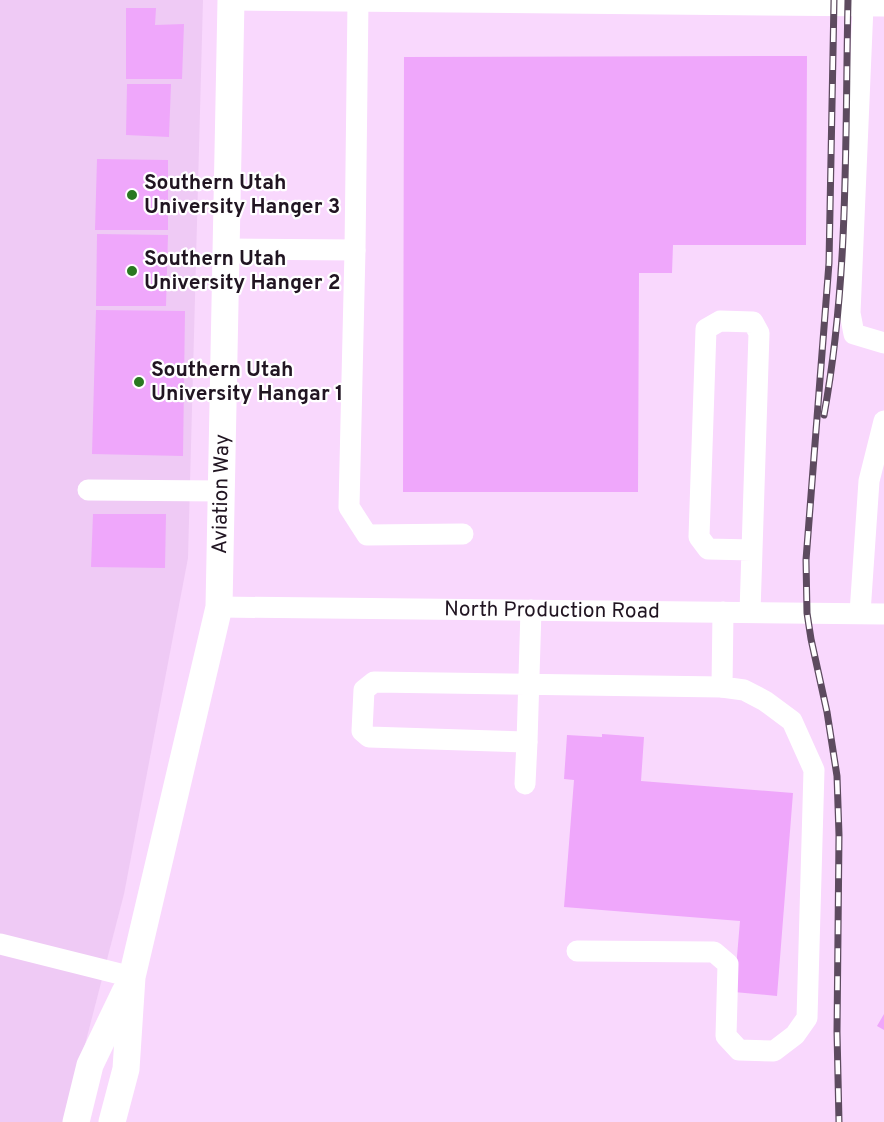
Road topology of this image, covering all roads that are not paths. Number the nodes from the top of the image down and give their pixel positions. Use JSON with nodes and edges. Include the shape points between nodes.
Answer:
{"nodes":[{"id":1,"x":231,"y":0,"type":"edge"},
{"id":2,"x":358,"y":1,"type":"edge"},
{"id":3,"x":863,"y":6,"type":"junction"},
{"id":4,"x":884,"y":6,"type":"edge"},
{"id":5,"x":226,"y":249,"type":"junction"},
{"id":6,"x":355,"y":250,"type":"junction"},
{"id":7,"x":884,"y":343,"type":"edge"},
{"id":8,"x":883,"y":430,"type":"edge"},
{"id":9,"x":88,"y":490,"type":"dead end"},
{"id":10,"x":222,"y":491,"type":"junction"},
{"id":11,"x":463,"y":534,"type":"dead end"},
{"id":12,"x":752,"y":550,"type":"junction"},
{"id":13,"x":219,"y":607,"type":"junction"},
{"id":14,"x":531,"y":610,"type":"junction"},
{"id":15,"x":723,"y":612,"type":"junction"},
{"id":16,"x":750,"y":612,"type":"junction"},
{"id":17,"x":860,"y":613,"type":"junction"},
{"id":18,"x":884,"y":614,"type":"edge"},
{"id":19,"x":529,"y":684,"type":"junction"},
{"id":20,"x":722,"y":687,"type":"junction"},
{"id":21,"x":526,"y":742,"type":"junction"},
{"id":22,"x":525,"y":784,"type":"dead end"},
{"id":23,"x":0,"y":944,"type":"edge"},
{"id":24,"x":577,"y":951,"type":"dead end"},
{"id":25,"x":132,"y":977,"type":"junction"},
{"id":26,"x":76,"y":1122,"type":"edge"},
{"id":27,"x":112,"y":1122,"type":"edge"}],
"edges":[{"from":1,"to":2,"type":"street"},
{"from":1,"to":5,"type":"main road","name":"Aviation Way"},
{"from":2,"to":3,"type":"street"},
{"from":2,"to":6,"type":"street"},
{"from":3,"to":4,"type":"street"},
{"from":3,"to":7,"type":"street","via":[[850,314],[854,334]]},
{"from":5,"to":6,"type":"street"},
{"from":5,"to":10,"type":"main road","name":"Aviation Way"},
{"from":6,"to":11,"type":"street","via":[[349,507],[367,535]]},
{"from":8,"to":17,"type":"street","via":[[869,481]]},
{"from":9,"to":10,"type":"street"},
{"from":10,"to":13,"type":"main road","name":"Aviation Way"},
{"from":12,"to":12,"type":"street","via":[[759,333],[753,322],[720,321],[706,329],[699,537],[708,549]]},
{"from":12,"to":16,"type":"street"},
{"from":13,"to":14,"type":"street","name":"North Production Road"},
{"from":13,"to":25,"type":"main road","name":"Aviation Way"},
{"from":14,"to":15,"type":"street","name":"North Production Road"},
{"from":14,"to":19,"type":"street"},
{"from":15,"to":16,"type":"street","name":"North Production Road"},
{"from":15,"to":20,"type":"street"},
{"from":16,"to":17,"type":"street","name":"North Production Road"},
{"from":17,"to":18,"type":"street","name":"North Production Road"},
{"from":19,"to":20,"type":"street"},
{"from":19,"to":21,"type":"street"},
{"from":19,"to":21,"type":"street","via":[[374,681],[364,690],[362,731],[369,737]]},
{"from":20,"to":24,"type":"street","via":[[744,690],[792,721],[813,770],[807,1018],[795,1035],[774,1051],[739,1050],[726,1036],[728,964],[714,952]]},
{"from":21,"to":22,"type":"street"},
{"from":23,"to":25,"type":"street"},
{"from":25,"to":26,"type":"main road","name":"Aviation Way","via":[[90,1065]]},
{"from":25,"to":27,"type":"main road","name":"Aviation Way","via":[[126,1069]]}]}
